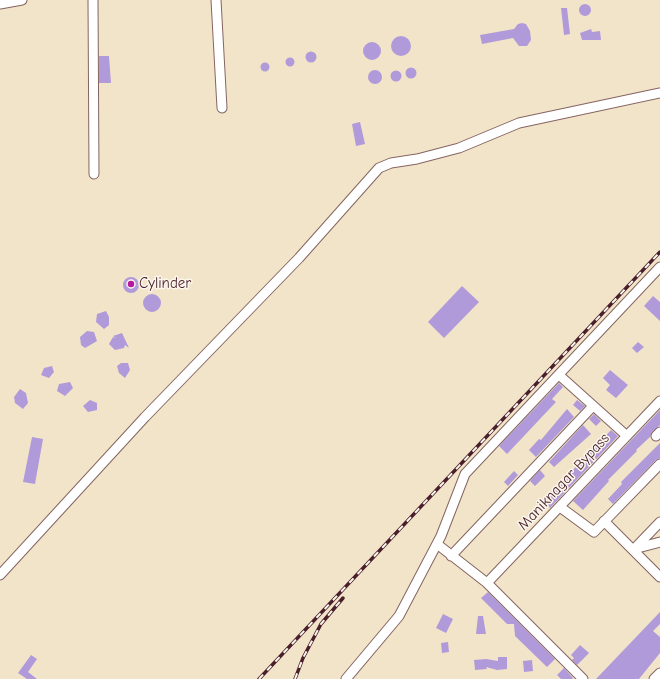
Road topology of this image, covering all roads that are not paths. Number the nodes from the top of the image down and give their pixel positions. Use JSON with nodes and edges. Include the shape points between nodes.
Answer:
{"nodes":[{"id":1,"x":22,"y":0,"type":"edge"},
{"id":2,"x":93,"y":0,"type":"edge"},
{"id":3,"x":216,"y":0,"type":"edge"},
{"id":4,"x":0,"y":4,"type":"edge"},
{"id":5,"x":660,"y":93,"type":"edge"},
{"id":6,"x":222,"y":108,"type":"dead end"},
{"id":7,"x":94,"y":174,"type":"dead end"},
{"id":8,"x":660,"y":267,"type":"edge"},
{"id":9,"x":559,"y":375,"type":"junction"},
{"id":10,"x":660,"y":401,"type":"edge"},
{"id":11,"x":593,"y":406,"type":"junction"},
{"id":12,"x":627,"y":436,"type":"junction"},
{"id":13,"x":660,"y":464,"type":"edge"},
{"id":14,"x":560,"y":506,"type":"junction"},
{"id":15,"x":604,"y":521,"type":"junction"},
{"id":16,"x":660,"y":522,"type":"edge"},
{"id":17,"x":660,"y":542,"type":"edge"},
{"id":18,"x":437,"y":544,"type":"junction"},
{"id":19,"x":634,"y":549,"type":"junction"},
{"id":20,"x":451,"y":556,"type":"junction"},
{"id":21,"x":0,"y":575,"type":"edge"},
{"id":22,"x":660,"y":577,"type":"edge"},
{"id":23,"x":487,"y":583,"type":"junction"},
{"id":24,"x":660,"y":673,"type":"edge"},
{"id":25,"x":346,"y":679,"type":"edge"},
{"id":26,"x":583,"y":679,"type":"edge"},
{"id":27,"x":654,"y":679,"type":"edge"}],
"edges":[{"from":1,"to":4,"type":"street"},
{"from":2,"to":7,"type":"street"},
{"from":3,"to":6,"type":"street"},
{"from":5,"to":21,"type":"street","via":[[519,123],[459,148],[390,163],[379,168],[299,258],[145,417]]},
{"from":8,"to":9,"type":"street"},
{"from":9,"to":11,"type":"street"},
{"from":9,"to":18,"type":"street","via":[[465,474]]},
{"from":10,"to":12,"type":"street","name":"Maniknagar Bypass"},
{"from":11,"to":12,"type":"street"},
{"from":11,"to":20,"type":"street"},
{"from":12,"to":14,"type":"street","name":"Maniknagar Bypass"},
{"from":13,"to":15,"type":"street"},
{"from":14,"to":15,"type":"street","via":[[594,532]]},
{"from":14,"to":23,"type":"street","name":"Maniknagar Bypass"},
{"from":15,"to":19,"type":"street"},
{"from":16,"to":19,"type":"street"},
{"from":17,"to":19,"type":"street"},
{"from":18,"to":20,"type":"street"},
{"from":18,"to":25,"type":"street","via":[[399,616]]},
{"from":19,"to":22,"type":"street"},
{"from":20,"to":23,"type":"street"},
{"from":23,"to":26,"type":"street"},
{"from":24,"to":27,"type":"street"}]}
